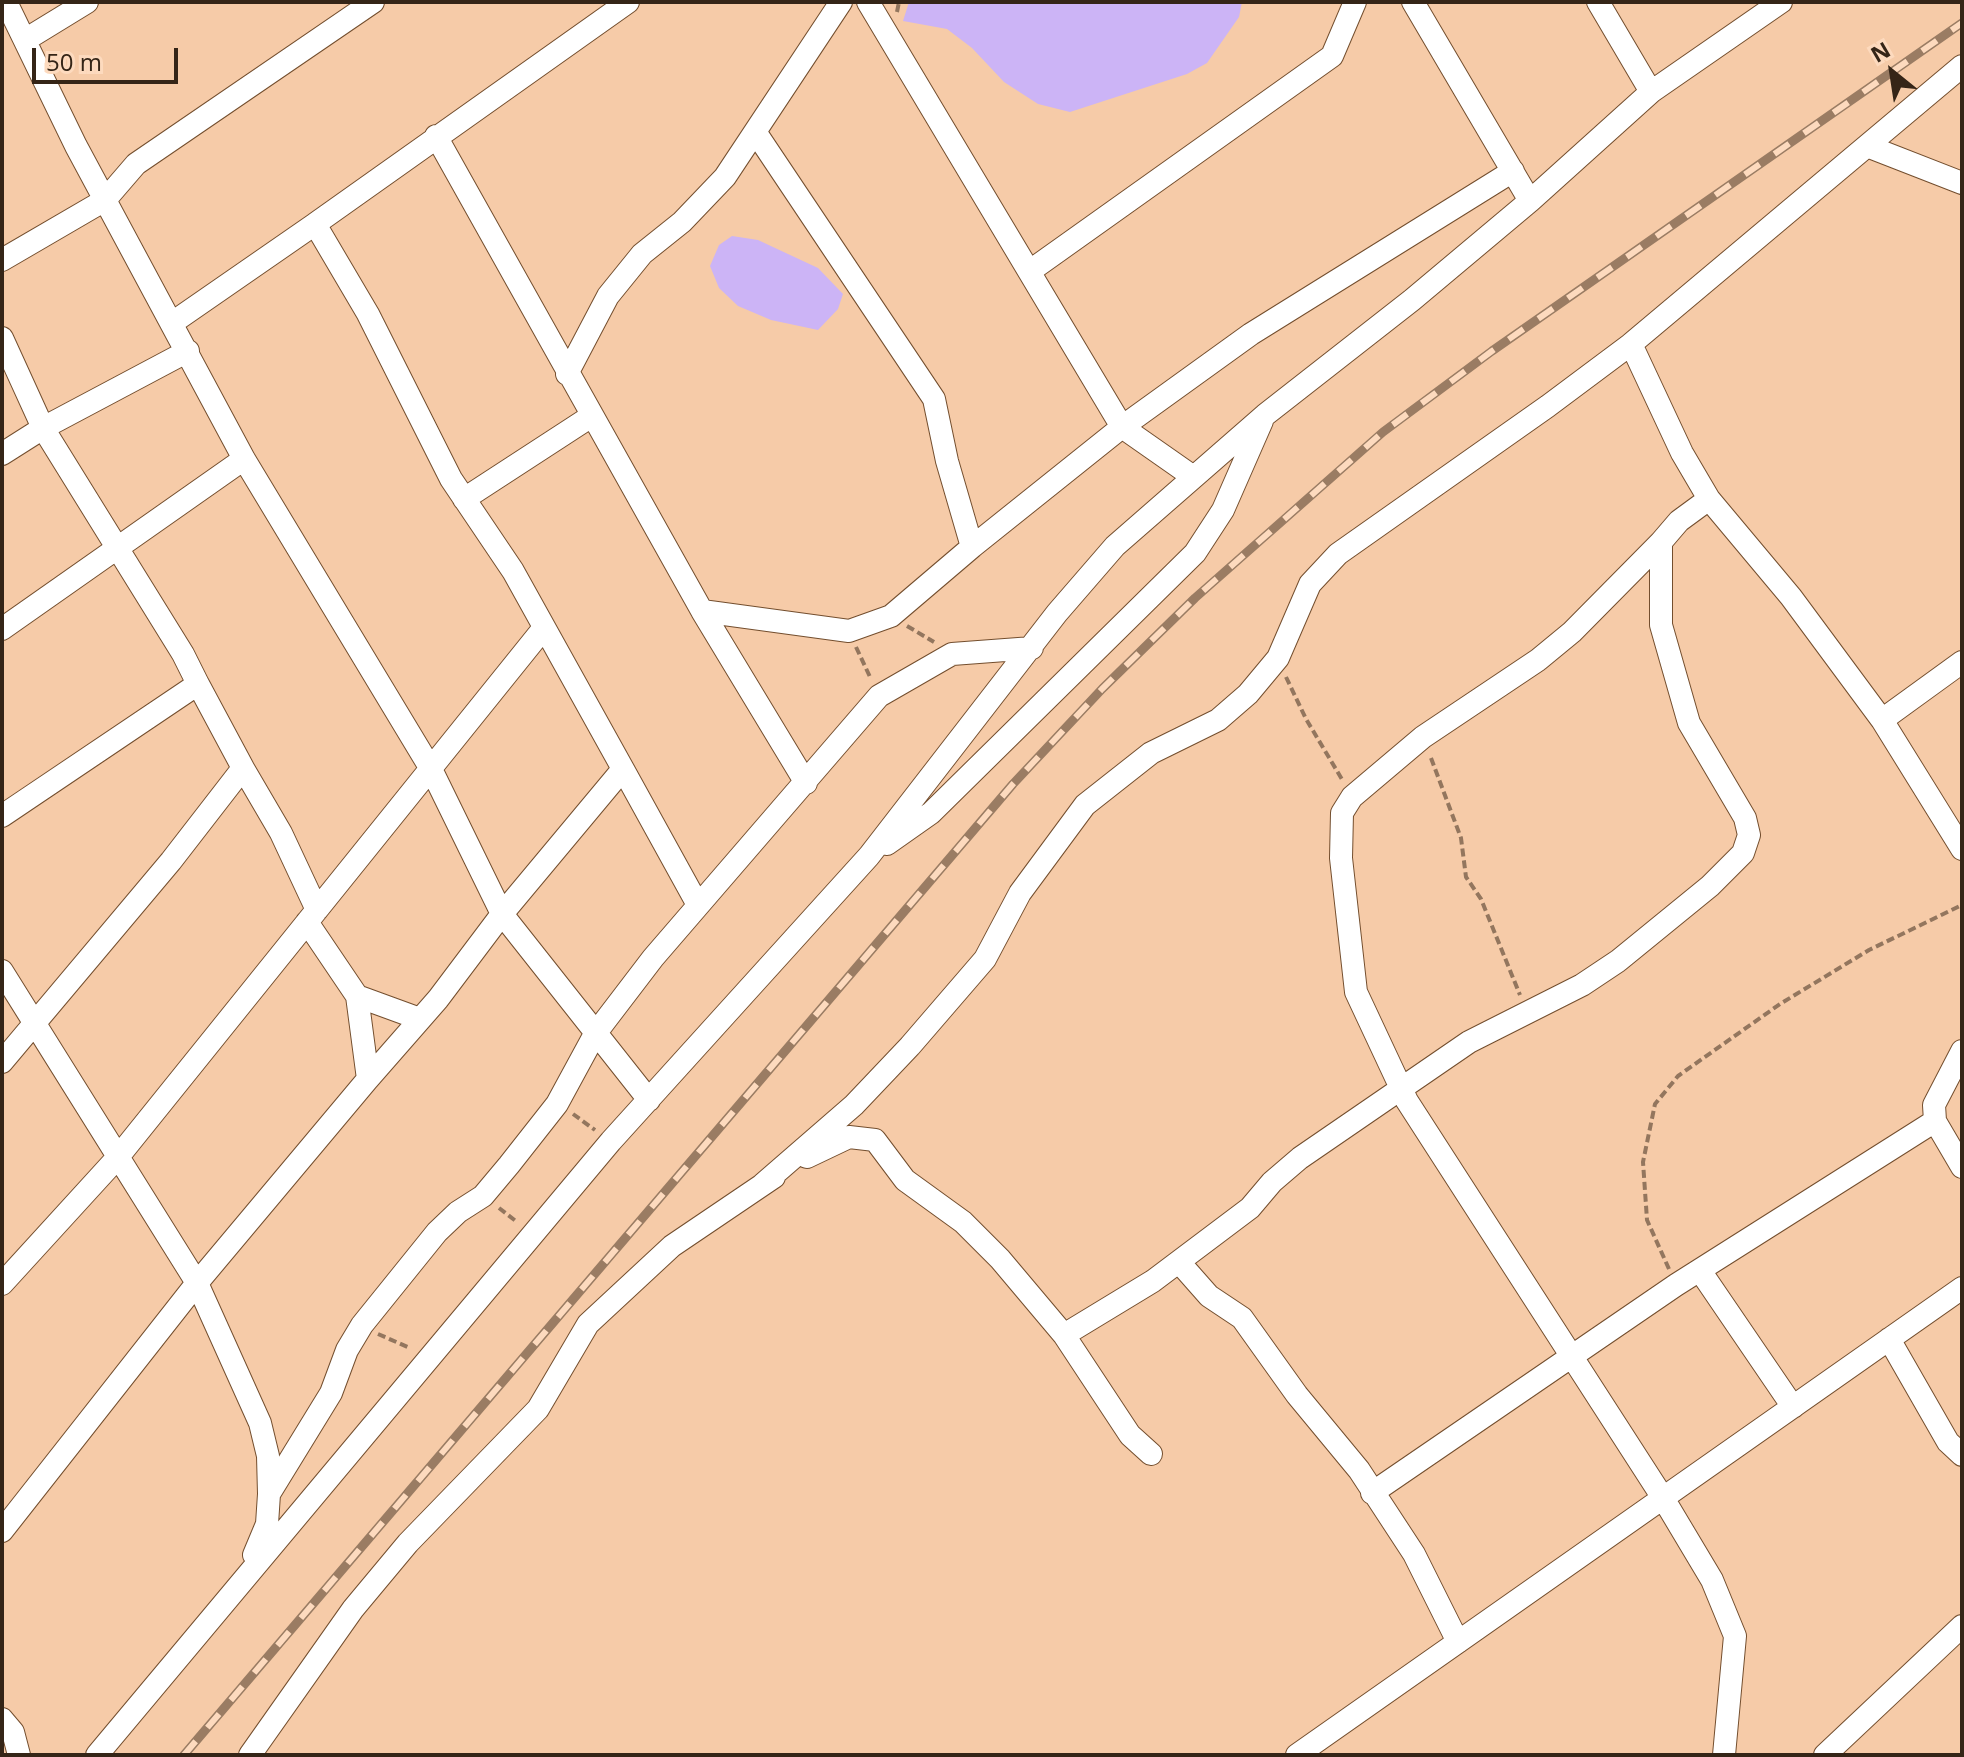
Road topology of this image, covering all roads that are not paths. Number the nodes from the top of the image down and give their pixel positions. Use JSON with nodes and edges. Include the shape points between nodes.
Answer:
{"nodes":[{"id":1,"x":6,"y":2,"type":"edge"},
{"id":2,"x":87,"y":2,"type":"edge"},
{"id":3,"x":373,"y":2,"type":"edge"},
{"id":4,"x":628,"y":2,"type":"edge"},
{"id":5,"x":841,"y":2,"type":"edge"},
{"id":6,"x":868,"y":2,"type":"edge"},
{"id":7,"x":1355,"y":2,"type":"edge"},
{"id":8,"x":1413,"y":2,"type":"edge"},
{"id":9,"x":1598,"y":2,"type":"edge"},
{"id":10,"x":1781,"y":2,"type":"edge"},
{"id":11,"x":25,"y":40,"type":"junction"},
{"id":12,"x":1962,"y":66,"type":"edge"},
{"id":13,"x":1651,"y":92,"type":"junction"},
{"id":14,"x":756,"y":133,"type":"junction"},
{"id":15,"x":436,"y":136,"type":"junction"},
{"id":16,"x":1867,"y":146,"type":"junction"},
{"id":17,"x":1513,"y":171,"type":"junction"},
{"id":18,"x":1962,"y":183,"type":"edge"},
{"id":19,"x":105,"y":200,"type":"junction"},
{"id":20,"x":1530,"y":201,"type":"junction"},
{"id":21,"x":315,"y":224,"type":"junction"},
{"id":22,"x":2,"y":260,"type":"edge"},
{"id":23,"x":1030,"y":271,"type":"junction"},
{"id":24,"x":172,"y":323,"type":"junction"},
{"id":25,"x":2,"y":338,"type":"edge"},
{"id":26,"x":1631,"y":344,"type":"junction"},
{"id":27,"x":188,"y":351,"type":"junction"},
{"id":28,"x":567,"y":374,"type":"junction"},
{"id":29,"x":1265,"y":415,"type":"junction"},
{"id":30,"x":590,"y":417,"type":"junction"},
{"id":31,"x":1122,"y":427,"type":"junction"},
{"id":32,"x":43,"y":428,"type":"junction"},
{"id":33,"x":2,"y":454,"type":"edge"},
{"id":34,"x":244,"y":459,"type":"junction"},
{"id":35,"x":1192,"y":476,"type":"junction"},
{"id":36,"x":464,"y":499,"type":"junction"},
{"id":37,"x":1709,"y":499,"type":"junction"},
{"id":38,"x":1661,"y":542,"type":"junction"},
{"id":39,"x":117,"y":547,"type":"junction"},
{"id":40,"x":972,"y":547,"type":"junction"},
{"id":41,"x":702,"y":611,"type":"junction"},
{"id":42,"x":2,"y":629,"type":"edge"},
{"id":43,"x":543,"y":629,"type":"junction"},
{"id":44,"x":1032,"y":648,"type":"junction"},
{"id":45,"x":1962,"y":662,"type":"edge"},
{"id":46,"x":198,"y":684,"type":"junction"},
{"id":47,"x":1882,"y":720,"type":"junction"},
{"id":48,"x":243,"y":768,"type":"junction"},
{"id":49,"x":431,"y":769,"type":"junction"},
{"id":50,"x":623,"y":769,"type":"junction"},
{"id":51,"x":806,"y":783,"type":"junction"},
{"id":52,"x":2,"y":816,"type":"edge"},
{"id":53,"x":1962,"y":849,"type":"edge"},
{"id":54,"x":869,"y":856,"type":"junction"},
{"id":55,"x":698,"y":905,"type":"junction"},
{"id":56,"x":502,"y":914,"type":"junction"},
{"id":57,"x":312,"y":916,"type":"junction"},
{"id":58,"x":2,"y":971,"type":"edge"},
{"id":59,"x":357,"y":996,"type":"junction"},
{"id":60,"x":420,"y":1019,"type":"junction"},
{"id":61,"x":34,"y":1023,"type":"junction"},
{"id":62,"x":595,"y":1034,"type":"junction"},
{"id":63,"x":1962,"y":1051,"type":"edge"},
{"id":64,"x":2,"y":1062,"type":"edge"},
{"id":65,"x":368,"y":1079,"type":"junction"},
{"id":66,"x":1402,"y":1091,"type":"junction"},
{"id":67,"x":649,"y":1100,"type":"junction"},
{"id":68,"x":1935,"y":1121,"type":"junction"},
{"id":69,"x":118,"y":1157,"type":"junction"},
{"id":70,"x":1962,"y":1167,"type":"edge"},
{"id":71,"x":763,"y":1184,"type":"junction"},
{"id":72,"x":1179,"y":1262,"type":"junction"},
{"id":73,"x":1701,"y":1272,"type":"junction"},
{"id":74,"x":197,"y":1283,"type":"junction"},
{"id":75,"x":2,"y":1284,"type":"edge"},
{"id":76,"x":1962,"y":1288,"type":"edge"},
{"id":77,"x":1064,"y":1335,"type":"junction"},
{"id":78,"x":1889,"y":1339,"type":"junction"},
{"id":79,"x":1571,"y":1355,"type":"junction"},
{"id":80,"x":1793,"y":1407,"type":"junction"},
{"id":81,"x":1151,"y":1454,"type":"dead end"},
{"id":82,"x":1962,"y":1455,"type":"edge"},
{"id":83,"x":1372,"y":1493,"type":"junction"},
{"id":84,"x":269,"y":1494,"type":"junction"},
{"id":85,"x":1663,"y":1498,"type":"junction"},
{"id":86,"x":2,"y":1531,"type":"edge"},
{"id":87,"x":246,"y":1575,"type":"junction"},
{"id":88,"x":1962,"y":1626,"type":"edge"},
{"id":89,"x":1458,"y":1642,"type":"junction"},
{"id":90,"x":2,"y":1719,"type":"edge"},
{"id":91,"x":19,"y":1755,"type":"edge"},
{"id":92,"x":97,"y":1755,"type":"edge"},
{"id":93,"x":250,"y":1755,"type":"edge"},
{"id":94,"x":1297,"y":1755,"type":"edge"},
{"id":95,"x":1724,"y":1755,"type":"edge"},
{"id":96,"x":1825,"y":1755,"type":"edge"}],
"edges":[{"from":1,"to":11,"type":"street"},
{"from":2,"to":11,"type":"street"},
{"from":3,"to":19,"type":"street","via":[[136,164]]},
{"from":4,"to":15,"type":"street"},
{"from":5,"to":14,"type":"street"},
{"from":6,"to":23,"type":"street"},
{"from":7,"to":23,"type":"street","via":[[1332,56]]},
{"from":8,"to":17,"type":"street"},
{"from":9,"to":13,"type":"street"},
{"from":10,"to":13,"type":"street"},
{"from":11,"to":19,"type":"street"},
{"from":12,"to":16,"type":"street"},
{"from":13,"to":20,"type":"street"},
{"from":14,"to":28,"type":"street","via":[[725,177],[624,274]]},
{"from":14,"to":40,"type":"street","via":[[934,399]]},
{"from":15,"to":21,"type":"street"},
{"from":15,"to":28,"type":"street"},
{"from":16,"to":18,"type":"street"},
{"from":16,"to":26,"type":"street"},
{"from":17,"to":20,"type":"street"},
{"from":17,"to":31,"type":"street","via":[[1251,334]]},
{"from":19,"to":22,"type":"street"},
{"from":19,"to":24,"type":"street"},
{"from":20,"to":29,"type":"street"},
{"from":21,"to":24,"type":"street"},
{"from":21,"to":36,"type":"street"},
{"from":23,"to":31,"type":"street"},
{"from":24,"to":27,"type":"street"},
{"from":25,"to":32,"type":"street"},
{"from":26,"to":37,"type":"street"},
{"from":26,"to":71,"type":"street","via":[[1338,554],[1310,584],[1278,658],[1248,694],[1218,720],[1151,753],[1085,805],[1020,893],[985,959],[854,1105]]},
{"from":27,"to":32,"type":"street"},
{"from":27,"to":34,"type":"street"},
{"from":28,"to":30,"type":"street"},
{"from":29,"to":35,"type":"street"},
{"from":29,"to":54,"type":"street","via":[[1223,510],[1195,553],[931,813]]},
{"from":30,"to":36,"type":"street"},
{"from":30,"to":41,"type":"street"},
{"from":31,"to":35,"type":"street"},
{"from":31,"to":40,"type":"street"},
{"from":32,"to":33,"type":"street"},
{"from":32,"to":39,"type":"street"},
{"from":34,"to":39,"type":"street"},
{"from":34,"to":49,"type":"street"},
{"from":35,"to":44,"type":"street","via":[[1115,546]]},
{"from":36,"to":43,"type":"street","via":[[513,571]]},
{"from":37,"to":38,"type":"street"},
{"from":37,"to":47,"type":"street","via":[[1791,597]]},
{"from":38,"to":66,"type":"street","via":[[1550,651],[1423,737],[1352,797],[1342,813],[1341,858],[1356,992]]},
{"from":38,"to":66,"type":"street","via":[[1661,625],[1689,723],[1745,818],[1749,835],[1743,853],[1618,961],[1469,1042]]},
{"from":39,"to":42,"type":"street"},
{"from":39,"to":46,"type":"street"},
{"from":40,"to":41,"type":"street","via":[[891,616],[849,631]]},
{"from":41,"to":51,"type":"street"},
{"from":43,"to":49,"type":"street"},
{"from":43,"to":50,"type":"street"},
{"from":44,"to":51,"type":"street","via":[[952,654],[879,696]]},
{"from":44,"to":54,"type":"street"},
{"from":45,"to":47,"type":"street"},
{"from":46,"to":48,"type":"street"},
{"from":46,"to":52,"type":"street"},
{"from":47,"to":53,"type":"street"},
{"from":48,"to":57,"type":"street","via":[[281,833]]},
{"from":48,"to":61,"type":"street"},
{"from":49,"to":56,"type":"street"},
{"from":49,"to":57,"type":"street"},
{"from":50,"to":55,"type":"street"},
{"from":50,"to":56,"type":"street"},
{"from":51,"to":55,"type":"street"},
{"from":54,"to":67,"type":"street"},
{"from":55,"to":62,"type":"street"},
{"from":56,"to":60,"type":"street"},
{"from":56,"to":62,"type":"street"},
{"from":57,"to":59,"type":"street"},
{"from":57,"to":69,"type":"street"},
{"from":58,"to":61,"type":"street"},
{"from":59,"to":60,"type":"street"},
{"from":59,"to":65,"type":"street"},
{"from":60,"to":65,"type":"street"},
{"from":61,"to":64,"type":"street"},
{"from":61,"to":69,"type":"street"},
{"from":62,"to":67,"type":"street"},
{"from":62,"to":84,"type":"street","via":[[557,1104],[483,1196],[437,1232],[362,1325],[331,1393]]},
{"from":63,"to":68,"type":"street","via":[[1934,1105]]},
{"from":65,"to":74,"type":"street"},
{"from":66,"to":72,"type":"street","via":[[1300,1158],[1250,1208]]},
{"from":66,"to":79,"type":"street"},
{"from":67,"to":87,"type":"street"},
{"from":68,"to":70,"type":"street"},
{"from":68,"to":73,"type":"street"},
{"from":69,"to":74,"type":"street"},
{"from":69,"to":75,"type":"street"},
{"from":71,"to":77,"type":"street","via":[[844,1139],[875,1140],[905,1180],[963,1222],[1000,1259]]},
{"from":71,"to":93,"type":"street","via":[[672,1246],[588,1324],[538,1409],[408,1543],[353,1609]]},
{"from":72,"to":77,"type":"street"},
{"from":72,"to":83,"type":"street","via":[[1209,1296],[1242,1318]]},
{"from":73,"to":79,"type":"street"},
{"from":73,"to":80,"type":"street"},
{"from":74,"to":84,"type":"street","via":[[260,1423]]},
{"from":74,"to":86,"type":"street"},
{"from":76,"to":78,"type":"street"},
{"from":77,"to":81,"type":"street","via":[[1130,1435]]},
{"from":78,"to":80,"type":"street"},
{"from":78,"to":82,"type":"street","via":[[1948,1442]]},
{"from":79,"to":83,"type":"street"},
{"from":79,"to":85,"type":"street"},
{"from":80,"to":85,"type":"street"},
{"from":83,"to":89,"type":"street","via":[[1414,1554]]},
{"from":84,"to":87,"type":"street","via":[[267,1524]]},
{"from":85,"to":89,"type":"street"},
{"from":85,"to":95,"type":"street","via":[[1712,1580],[1735,1636]]},
{"from":87,"to":92,"type":"street"},
{"from":88,"to":96,"type":"street"},
{"from":89,"to":94,"type":"street"},
{"from":90,"to":91,"type":"street","via":[[13,1732]]}]}
